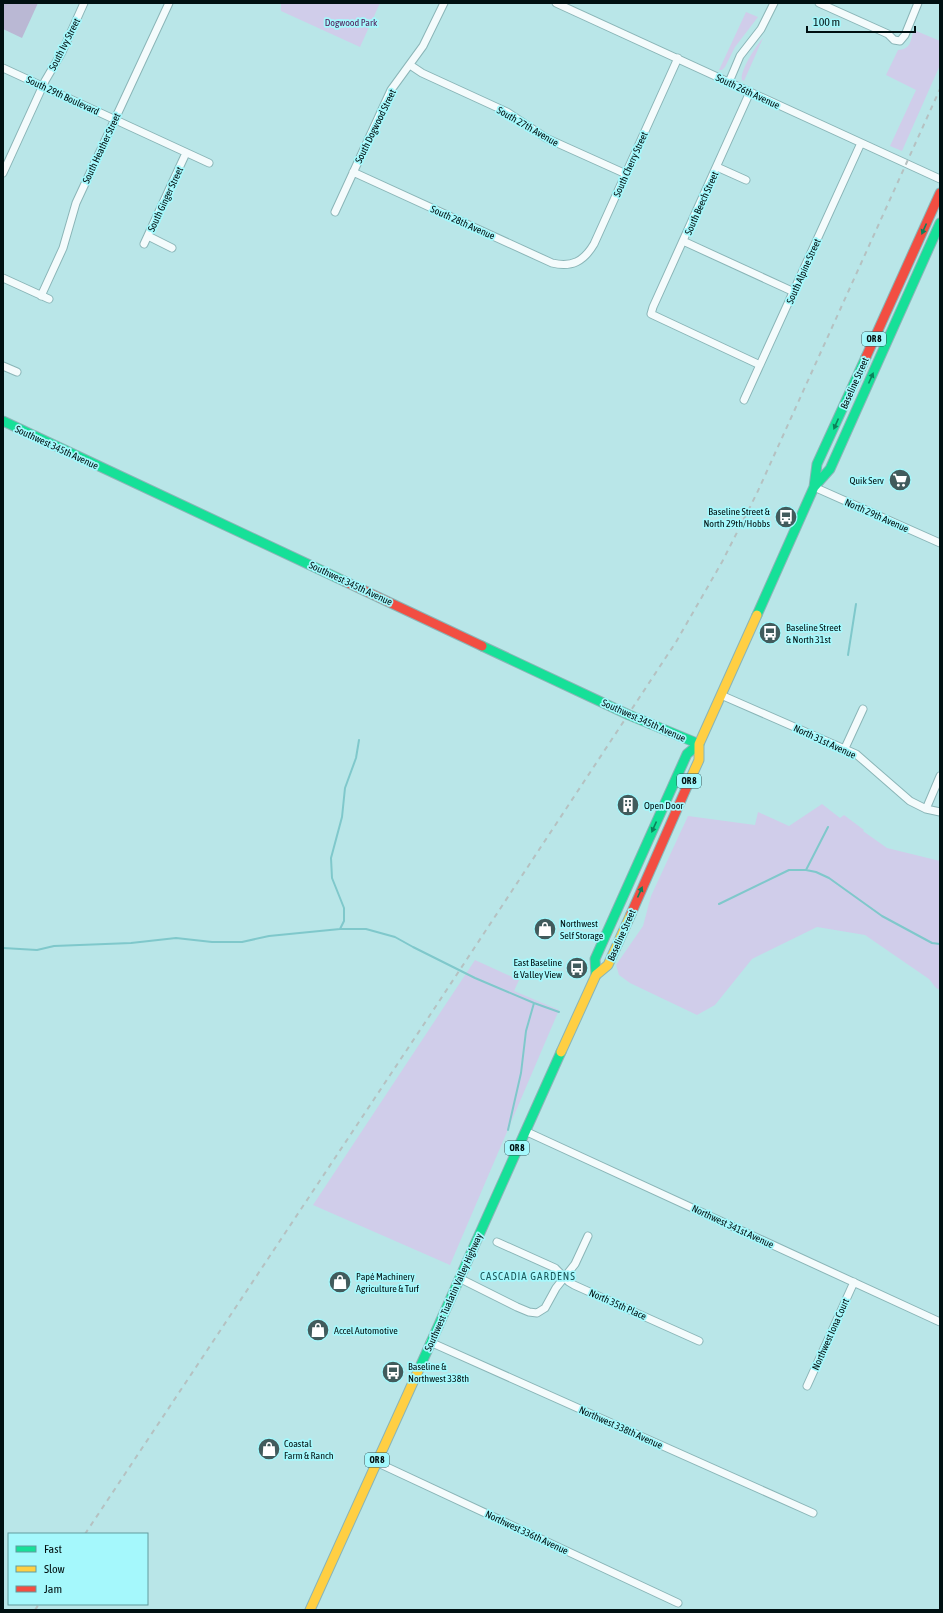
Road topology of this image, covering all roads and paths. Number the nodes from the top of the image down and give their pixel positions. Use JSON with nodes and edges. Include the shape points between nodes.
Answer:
{"nodes":[{"id":1,"x":84,"y":3,"type":"edge"},
{"id":2,"x":169,"y":3,"type":"edge"},
{"id":3,"x":444,"y":3,"type":"edge"},
{"id":4,"x":556,"y":3,"type":"edge"},
{"id":5,"x":774,"y":3,"type":"edge"},
{"id":6,"x":819,"y":3,"type":"edge"},
{"id":7,"x":918,"y":3,"type":"edge"},
{"id":8,"x":678,"y":58,"type":"junction"},
{"id":9,"x":410,"y":65,"type":"junction"},
{"id":10,"x":3,"y":68,"type":"edge"},
{"id":11,"x":729,"y":82,"type":"junction"},
{"id":12,"x":43,"y":86,"type":"junction"},
{"id":13,"x":750,"y":92,"type":"junction"},
{"id":14,"x":115,"y":119,"type":"junction"},
{"id":15,"x":861,"y":143,"type":"junction"},
{"id":16,"x":186,"y":153,"type":"junction"},
{"id":17,"x":210,"y":164,"type":"dead end"},
{"id":18,"x":717,"y":167,"type":"junction"},
{"id":19,"x":353,"y":172,"type":"junction"},
{"id":20,"x":3,"y":173,"type":"edge"},
{"id":21,"x":626,"y":174,"type":"junction"},
{"id":22,"x":940,"y":179,"type":"edge"},
{"id":23,"x":746,"y":180,"type":"dead end"},
{"id":24,"x":940,"y":194,"type":"edge"},
{"id":25,"x":335,"y":212,"type":"dead end"},
{"id":26,"x":940,"y":223,"type":"edge"},
{"id":27,"x":148,"y":236,"type":"junction"},
{"id":28,"x":683,"y":241,"type":"junction"},
{"id":29,"x":144,"y":244,"type":"dead end"},
{"id":30,"x":172,"y":248,"type":"dead end"},
{"id":31,"x":574,"y":263,"type":"joint"},
{"id":32,"x":3,"y":278,"type":"edge"},
{"id":33,"x":794,"y":292,"type":"junction"},
{"id":34,"x":41,"y":296,"type":"junction"},
{"id":35,"x":49,"y":299,"type":"dead end"},
{"id":36,"x":760,"y":365,"type":"junction"},
{"id":37,"x":3,"y":366,"type":"edge"},
{"id":38,"x":16,"y":372,"type":"dead end"},
{"id":39,"x":744,"y":400,"type":"dead end"},
{"id":40,"x":3,"y":422,"type":"edge"},
{"id":41,"x":814,"y":486,"type":"junction"},
{"id":42,"x":940,"y":543,"type":"edge"},
{"id":43,"x":721,"y":695,"type":"junction"},
{"id":44,"x":862,"y":710,"type":"dead end"},
{"id":45,"x":699,"y":744,"type":"junction"},
{"id":46,"x":845,"y":748,"type":"junction"},
{"id":47,"x":940,"y":776,"type":"edge"},
{"id":48,"x":926,"y":809,"type":"junction"},
{"id":49,"x":940,"y":812,"type":"edge"},
{"id":50,"x":596,"y":974,"type":"junction"},
{"id":51,"x":525,"y":1132,"type":"junction"},
{"id":52,"x":588,"y":1236,"type":"dead end"},
{"id":53,"x":497,"y":1242,"type":"dead end"},
{"id":54,"x":564,"y":1277,"type":"junction"},
{"id":55,"x":459,"y":1278,"type":"junction"},
{"id":56,"x":854,"y":1282,"type":"junction"},
{"id":57,"x":940,"y":1322,"type":"edge"},
{"id":58,"x":699,"y":1341,"type":"dead end"},
{"id":59,"x":430,"y":1342,"type":"junction"},
{"id":60,"x":807,"y":1386,"type":"dead end"},
{"id":61,"x":376,"y":1462,"type":"junction"},
{"id":62,"x":813,"y":1513,"type":"dead end"},
{"id":63,"x":678,"y":1603,"type":"dead end"},
{"id":64,"x":310,"y":1610,"type":"edge"}],
"edges":[{"from":1,"to":12,"type":"street","name":"South Ivy Street"},
{"from":2,"to":14,"type":"street","name":"South Heather Street"},
{"from":3,"to":9,"type":"street","name":"South Dogwood Street","via":[[430,35]]},
{"from":4,"to":8,"type":"street","name":"South 26th Avenue"},
{"from":5,"to":11,"type":"street","via":[[761,29],[740,56]]},
{"from":6,"to":7,"type":"street","via":[[900,41]]},
{"from":8,"to":11,"type":"street","name":"South 26th Avenue"},
{"from":8,"to":21,"type":"street","name":"South Cherry Street"},
{"from":9,"to":19,"type":"street","name":"South Dogwood Street","via":[[391,90]]},
{"from":9,"to":21,"type":"street","name":"South 27th Avenue","via":[[507,112],[546,138]]},
{"from":10,"to":12,"type":"street","name":"South 29th Boulevard"},
{"from":11,"to":13,"type":"street","name":"South 26th Avenue"},
{"from":12,"to":14,"type":"street","name":"South 29th Boulevard"},
{"from":12,"to":20,"type":"street","name":"South Ivy Street"},
{"from":13,"to":15,"type":"street","name":"South 26th Avenue"},
{"from":13,"to":18,"type":"street","name":"South Beech Street"},
{"from":14,"to":16,"type":"street","name":"South 29th Boulevard"},
{"from":14,"to":34,"type":"street","name":"South Heather Street","via":[[76,203],[63,248]]},
{"from":15,"to":22,"type":"street","name":"South 26th Avenue"},
{"from":15,"to":33,"type":"street","name":"South Alpine Street"},
{"from":16,"to":17,"type":"street","name":"South 29th Boulevard"},
{"from":16,"to":27,"type":"street","name":"South Ginger Street"},
{"from":18,"to":23,"type":"street"},
{"from":18,"to":28,"type":"street","name":"South Beech Street"},
{"from":19,"to":25,"type":"street","name":"South Dogwood Street"},
{"from":19,"to":31,"type":"street","name":"South 28th Avenue","via":[[552,263]]},
{"from":21,"to":31,"type":"street","name":"South Cherry Street","via":[[594,244],[586,256]]},
{"from":24,"to":41,"type":"main road","name":"Baseline Street","number":"OR 8","one_way":true,"via":[[817,464]]},
{"from":41,"to":26,"type":"main road","name":"Baseline Street","number":"OR 8","one_way":true,"via":[[830,469]]},
{"from":27,"to":29,"type":"street","name":"South Ginger Street"},
{"from":27,"to":30,"type":"street"},
{"from":28,"to":33,"type":"street"},
{"from":28,"to":36,"type":"street","name":"South Beech Street","via":[[651,314]]},
{"from":32,"to":34,"type":"street"},
{"from":33,"to":36,"type":"street","name":"South Alpine Street"},
{"from":34,"to":35,"type":"street"},
{"from":36,"to":39,"type":"street","name":"South Alpine Street"},
{"from":37,"to":38,"type":"street"},
{"from":40,"to":45,"type":"main road","name":"Southwest 345th Avenue","via":[[629,715]]},
{"from":41,"to":42,"type":"street","name":"North 29th Avenue"},
{"from":41,"to":43,"type":"main road","name":"Baseline Street","number":"OR 8"},
{"from":43,"to":45,"type":"main road","name":"Baseline Street","number":"OR 8"},
{"from":43,"to":46,"type":"street","name":"North 31st Avenue"},
{"from":44,"to":46,"type":"street"},
{"from":50,"to":45,"type":"main road","name":"Baseline Street","number":"OR 8","one_way":true,"via":[[608,965],[699,760]]},
{"from":45,"to":50,"type":"main road","name":"Baseline Street","number":"OR 8","one_way":true,"via":[[687,754],[625,891],[595,959]]},
{"from":46,"to":48,"type":"street","name":"North 31st Avenue","via":[[856,754],[910,801]]},
{"from":47,"to":48,"type":"street"},
{"from":48,"to":49,"type":"street","name":"North 31st Avenue"},
{"from":50,"to":51,"type":"main road","name":"Southwest Tualatin Valley Highway","number":"OR 8"},
{"from":51,"to":55,"type":"main road","name":"Southwest Tualatin Valley Highway","number":"OR 8"},
{"from":51,"to":56,"type":"street","name":"Northwest 341st Avenue"},
{"from":52,"to":54,"type":"street","via":[[575,1264]]},
{"from":53,"to":54,"type":"street","name":"North 35th Place","via":[[555,1268]]},
{"from":54,"to":55,"type":"street","via":[[545,1308],[533,1313]]},
{"from":54,"to":58,"type":"street","name":"North 35th Place","via":[[574,1285]]},
{"from":55,"to":59,"type":"main road","name":"Southwest Tualatin Valley Highway","number":"OR 8"},
{"from":56,"to":57,"type":"street","name":"Northwest 341st Avenue"},
{"from":56,"to":60,"type":"street","name":"Northwest Iona Court"},
{"from":59,"to":61,"type":"main road","name":"Southwest Tualatin Valley Highway","number":"OR 8"},
{"from":59,"to":62,"type":"street","name":"Northwest 338th Avenue"},
{"from":61,"to":63,"type":"street","name":"Northwest 336th Avenue"},
{"from":61,"to":64,"type":"main road","name":"Southwest Tualatin Valley Highway","number":"OR 8"}]}
